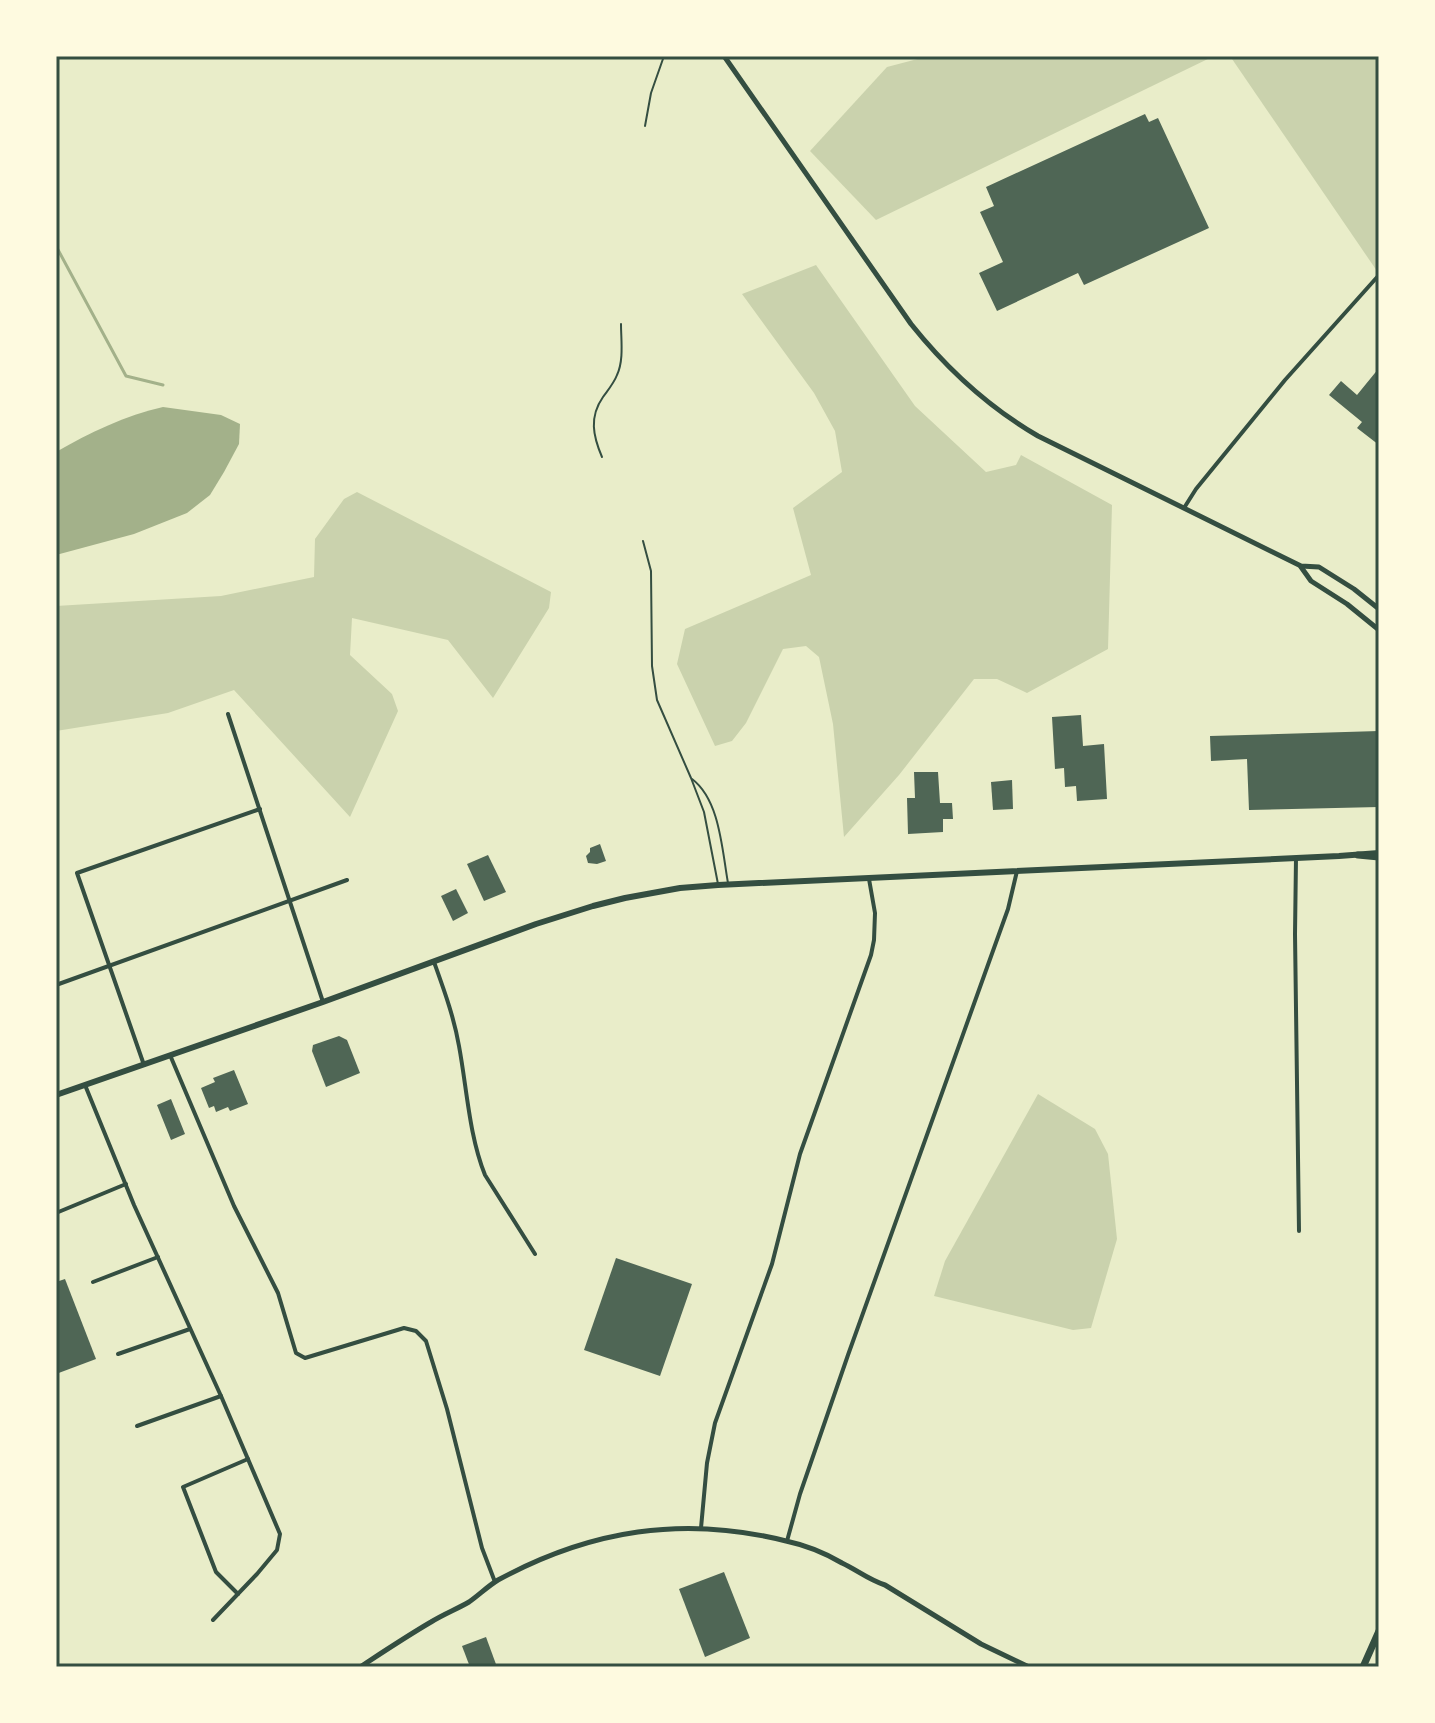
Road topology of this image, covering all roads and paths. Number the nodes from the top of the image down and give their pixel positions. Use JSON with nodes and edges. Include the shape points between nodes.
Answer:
{"nodes":[{"id":1,"x":664,"y":56,"type":"edge"},
{"id":2,"x":724,"y":56,"type":"edge"},
{"id":3,"x":645,"y":126,"type":"dead end"},
{"id":4,"x":1379,"y":275,"type":"edge"},
{"id":5,"x":621,"y":324,"type":"dead end"},
{"id":6,"x":602,"y":457,"type":"dead end"},
{"id":7,"x":1184,"y":508,"type":"junction"},
{"id":8,"x":643,"y":541,"type":"dead end"},
{"id":9,"x":1301,"y":566,"type":"junction"},
{"id":10,"x":1379,"y":609,"type":"edge"},
{"id":11,"x":1379,"y":630,"type":"edge"},
{"id":12,"x":228,"y":714,"type":"dead end"},
{"id":13,"x":691,"y":778,"type":"junction"},
{"id":14,"x":260,"y":809,"type":"junction"},
{"id":15,"x":1379,"y":853,"type":"edge"},
{"id":16,"x":1358,"y":855,"type":"joint"},
{"id":17,"x":1296,"y":858,"type":"junction"},
{"id":18,"x":1017,"y":871,"type":"junction"},
{"id":19,"x":869,"y":879,"type":"junction"},
{"id":20,"x":347,"y":880,"type":"dead end"},
{"id":21,"x":718,"y":885,"type":"junction"},
{"id":22,"x":729,"y":885,"type":"junction"},
{"id":23,"x":290,"y":901,"type":"junction"},
{"id":24,"x":434,"y":962,"type":"junction"},
{"id":25,"x":109,"y":966,"type":"junction"},
{"id":26,"x":56,"y":985,"type":"edge"},
{"id":27,"x":323,"y":1002,"type":"junction"},
{"id":28,"x":170,"y":1055,"type":"junction"},
{"id":29,"x":144,"y":1065,"type":"junction"},
{"id":30,"x":85,"y":1085,"type":"junction"},
{"id":31,"x":56,"y":1095,"type":"edge"},
{"id":32,"x":126,"y":1184,"type":"junction"},
{"id":33,"x":56,"y":1213,"type":"edge"},
{"id":34,"x":1299,"y":1231,"type":"dead end"},
{"id":35,"x":535,"y":1254,"type":"dead end"},
{"id":36,"x":158,"y":1257,"type":"junction"},
{"id":37,"x":93,"y":1282,"type":"dead end"},
{"id":38,"x":190,"y":1329,"type":"junction"},
{"id":39,"x":118,"y":1354,"type":"dead end"},
{"id":40,"x":221,"y":1396,"type":"junction"},
{"id":41,"x":137,"y":1426,"type":"dead end"},
{"id":42,"x":248,"y":1459,"type":"junction"},
{"id":43,"x":701,"y":1528,"type":"junction"},
{"id":44,"x":787,"y":1541,"type":"junction"},
{"id":45,"x":495,"y":1582,"type":"junction"},
{"id":46,"x":238,"y":1594,"type":"junction"},
{"id":47,"x":213,"y":1620,"type":"dead end"},
{"id":48,"x":1379,"y":1631,"type":"edge"},
{"id":49,"x":360,"y":1667,"type":"edge"},
{"id":50,"x":1029,"y":1667,"type":"edge"},
{"id":51,"x":1363,"y":1667,"type":"edge"}],
"edges":[{"from":1,"to":3,"type":"lane"},
{"from":2,"to":7,"type":"main road","via":[[898,306],[955,374],[1038,436]]},
{"from":4,"to":7,"type":"street","via":[[1285,380]]},
{"from":5,"to":6,"type":"lane","via":[[618,372],[594,418]]},
{"from":7,"to":9,"type":"main road"},
{"from":8,"to":13,"type":"lane","via":[[651,571],[656,694]]},
{"from":9,"to":10,"type":"main road","via":[[1319,567]]},
{"from":9,"to":11,"type":"main road","via":[[1311,581]]},
{"from":12,"to":14,"type":"street"},
{"from":13,"to":21,"type":"lane","via":[[704,812]]},
{"from":13,"to":22,"type":"lane","via":[[701,785],[717,820]]},
{"from":14,"to":23,"type":"street"},
{"from":14,"to":25,"type":"street","via":[[77,873]]},
{"from":15,"to":16,"type":"highway"},
{"from":16,"to":17,"type":"main road"},
{"from":17,"to":18,"type":"main road"},
{"from":17,"to":34,"type":"street"},
{"from":18,"to":19,"type":"main road"},
{"from":18,"to":44,"type":"street"},
{"from":19,"to":22,"type":"main road"},
{"from":19,"to":43,"type":"street","via":[[875,913],[871,955],[800,1154],[772,1264],[715,1423]]},
{"from":20,"to":23,"type":"street"},
{"from":21,"to":22,"type":"main road"},
{"from":21,"to":24,"type":"main road","via":[[593,906]]},
{"from":23,"to":25,"type":"street"},
{"from":23,"to":27,"type":"street"},
{"from":24,"to":27,"type":"main road"},
{"from":24,"to":35,"type":"street","via":[[455,1024],[485,1175]]},
{"from":25,"to":26,"type":"street"},
{"from":25,"to":29,"type":"street"},
{"from":27,"to":28,"type":"main road"},
{"from":28,"to":29,"type":"main road"},
{"from":28,"to":45,"type":"street","via":[[234,1206],[278,1293],[296,1353],[305,1358],[404,1328],[423,1337]]},
{"from":29,"to":30,"type":"main road"},
{"from":30,"to":31,"type":"main road"},
{"from":30,"to":32,"type":"street"},
{"from":32,"to":33,"type":"street"},
{"from":32,"to":36,"type":"street"},
{"from":36,"to":37,"type":"street"},
{"from":36,"to":38,"type":"street"},
{"from":38,"to":39,"type":"street"},
{"from":38,"to":40,"type":"street"},
{"from":40,"to":41,"type":"street"},
{"from":40,"to":42,"type":"street"},
{"from":42,"to":46,"type":"street","via":[[280,1540]]},
{"from":42,"to":46,"type":"street","via":[[183,1487],[216,1572]]},
{"from":43,"to":44,"type":"main road"},
{"from":43,"to":45,"type":"main road","via":[[606,1537],[531,1563]]},
{"from":44,"to":50,"type":"main road","via":[[885,1585]]},
{"from":45,"to":49,"type":"main road"},
{"from":46,"to":47,"type":"street"},
{"from":48,"to":51,"type":"highway"}]}
